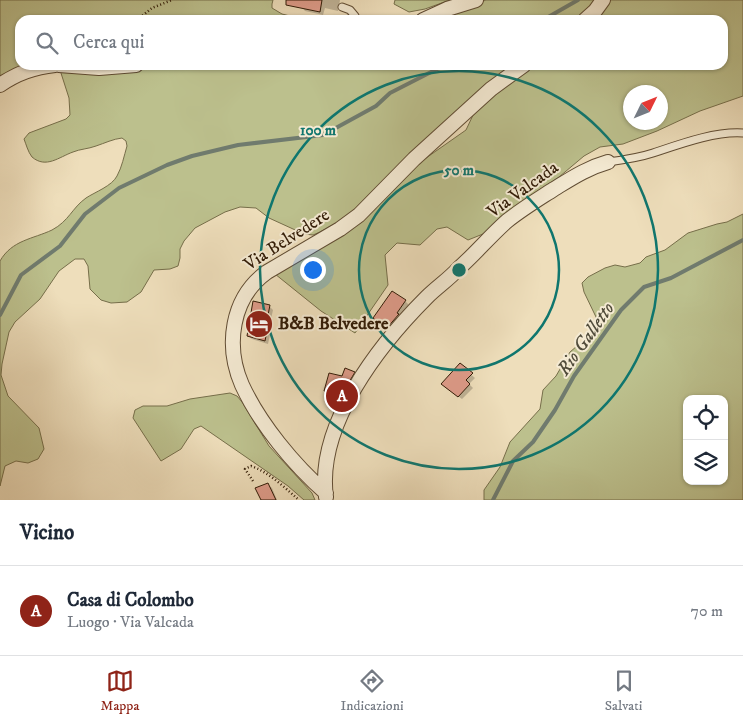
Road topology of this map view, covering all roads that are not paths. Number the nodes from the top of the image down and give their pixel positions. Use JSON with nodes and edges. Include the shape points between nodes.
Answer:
{"nodes":[{"id":1,"x":476,"y":0,"type":"edge"},
{"id":2,"x":603,"y":0,"type":"edge"},
{"id":3,"x":342,"y":7,"type":"dead end"},
{"id":4,"x":354,"y":15,"type":"edge"},
{"id":5,"x":433,"y":15,"type":"edge"},
{"id":6,"x":590,"y":15,"type":"edge"},
{"id":7,"x":27,"y":70,"type":"edge"},
{"id":8,"x":517,"y":70,"type":"edge"},
{"id":9,"x":0,"y":85,"type":"edge"},
{"id":10,"x":743,"y":133,"type":"edge"},
{"id":11,"x":608,"y":162,"type":"joint"},
{"id":12,"x":326,"y":497,"type":"edge"}],
"edges":[{"from":1,"to":5,"type":"street"},
{"from":2,"to":6,"type":"street"},
{"from":3,"to":4,"type":"lane"},
{"from":7,"to":9,"type":"street"},
{"from":8,"to":12,"type":"street","name":"Via Belvedere","via":[[491,89],[414,159],[359,215],[267,272],[246,292],[235,317],[232,338],[242,385],[268,428]]},
{"from":10,"to":11,"type":"lane","name":"Via Valcada","via":[[726,133],[633,159]]},
{"from":11,"to":12,"type":"street","name":"Via Valcada","via":[[585,170],[521,210],[428,296],[400,327],[359,380],[334,432],[325,468]]}]}
